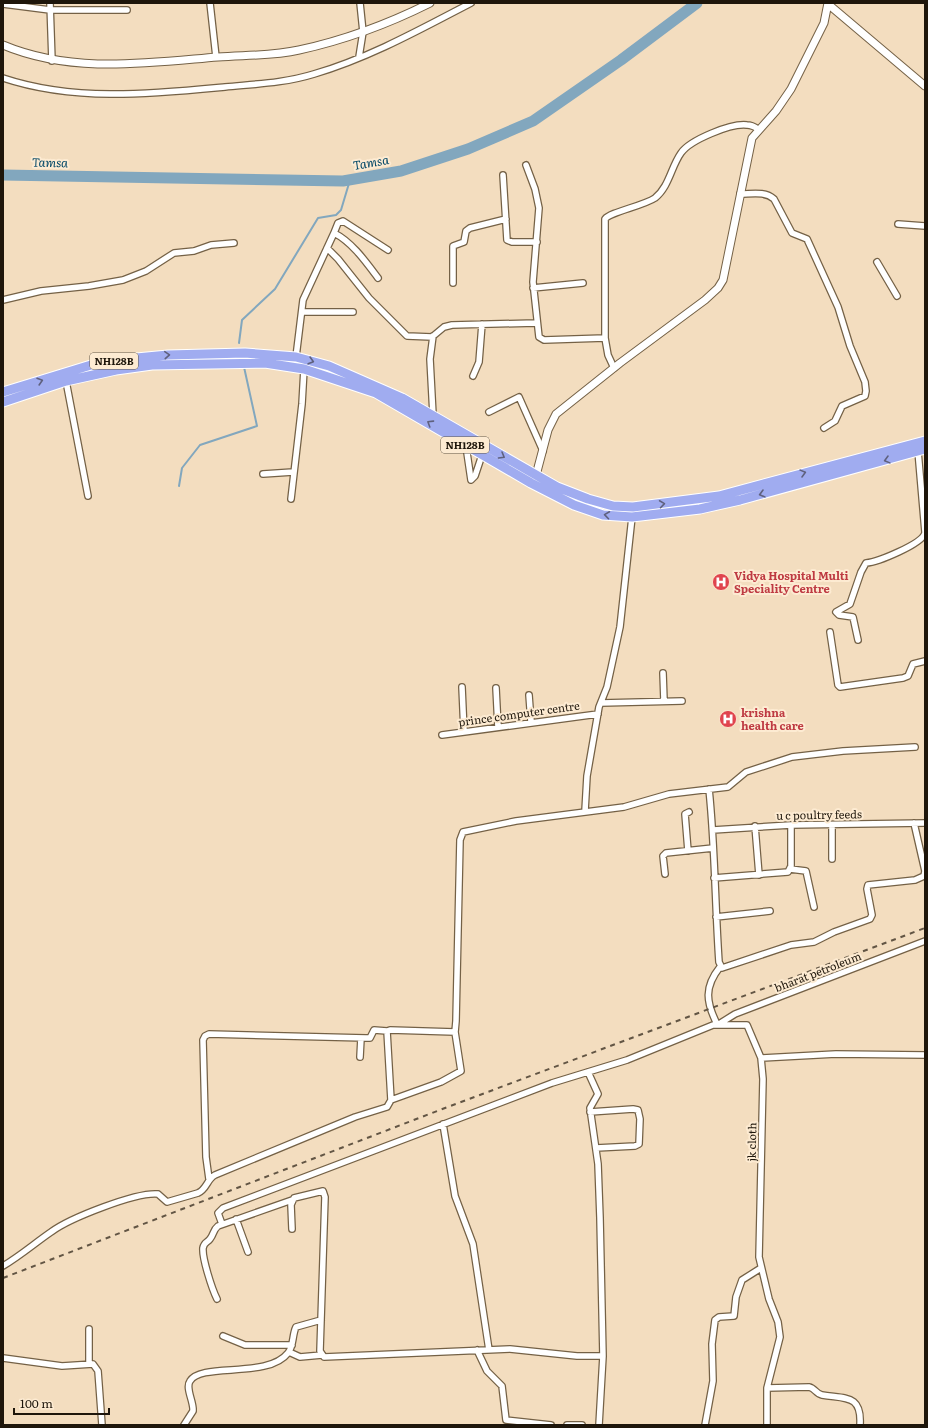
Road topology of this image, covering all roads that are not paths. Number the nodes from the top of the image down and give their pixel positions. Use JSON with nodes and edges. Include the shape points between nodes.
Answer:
{"nodes":[{"id":1,"x":50,"y":3,"type":"edge"},
{"id":2,"x":210,"y":3,"type":"edge"},
{"id":3,"x":360,"y":3,"type":"edge"},
{"id":4,"x":430,"y":3,"type":"edge"},
{"id":5,"x":471,"y":3,"type":"edge"},
{"id":6,"x":828,"y":3,"type":"edge"},
{"id":7,"x":3,"y":4,"type":"edge"},
{"id":8,"x":50,"y":10,"type":"junction"},
{"id":9,"x":127,"y":10,"type":"dead end"},
{"id":10,"x":363,"y":32,"type":"junction"},
{"id":11,"x":3,"y":45,"type":"edge"},
{"id":12,"x":216,"y":57,"type":"junction"},
{"id":13,"x":359,"y":57,"type":"junction"},
{"id":14,"x":52,"y":61,"type":"junction"},
{"id":15,"x":3,"y":78,"type":"edge"},
{"id":16,"x":925,"y":86,"type":"edge"},
{"id":17,"x":758,"y":129,"type":"junction"},
{"id":18,"x":526,"y":165,"type":"dead end"},
{"id":19,"x":503,"y":175,"type":"dead end"},
{"id":20,"x":740,"y":194,"type":"junction"},
{"id":21,"x":506,"y":219,"type":"junction"},
{"id":22,"x":898,"y":224,"type":"dead end"},
{"id":23,"x":925,"y":226,"type":"edge"},
{"id":24,"x":334,"y":233,"type":"junction"},
{"id":25,"x":537,"y":242,"type":"junction"},
{"id":26,"x":234,"y":243,"type":"dead end"},
{"id":27,"x":327,"y":248,"type":"junction"},
{"id":28,"x":388,"y":250,"type":"dead end"},
{"id":29,"x":877,"y":262,"type":"dead end"},
{"id":30,"x":378,"y":278,"type":"dead end"},
{"id":31,"x":453,"y":283,"type":"dead end"},
{"id":32,"x":583,"y":283,"type":"dead end"},
{"id":33,"x":533,"y":288,"type":"junction"},
{"id":34,"x":897,"y":296,"type":"dead end"},
{"id":35,"x":3,"y":300,"type":"edge"},
{"id":36,"x":302,"y":312,"type":"junction"},
{"id":37,"x":353,"y":312,"type":"dead end"},
{"id":38,"x":536,"y":323,"type":"junction"},
{"id":39,"x":482,"y":324,"type":"junction"},
{"id":40,"x":434,"y":336,"type":"junction"},
{"id":41,"x":605,"y":338,"type":"junction"},
{"id":42,"x":296,"y":357,"type":"junction"},
{"id":43,"x":614,"y":368,"type":"junction"},
{"id":44,"x":304,"y":369,"type":"junction"},
{"id":45,"x":473,"y":376,"type":"dead end"},
{"id":46,"x":66,"y":381,"type":"junction"},
{"id":47,"x":3,"y":392,"type":"edge"},
{"id":48,"x":3,"y":402,"type":"edge"},
{"id":49,"x":489,"y":412,"type":"dead end"},
{"id":50,"x":433,"y":415,"type":"junction"},
{"id":51,"x":824,"y":428,"type":"dead end"},
{"id":52,"x":925,"y":441,"type":"edge"},
{"id":53,"x":466,"y":446,"type":"junction"},
{"id":54,"x":922,"y":450,"type":"edge"},
{"id":55,"x":544,"y":452,"type":"junction"},
{"id":56,"x":482,"y":455,"type":"junction"},
{"id":57,"x":293,"y":472,"type":"junction"},
{"id":58,"x":263,"y":474,"type":"dead end"},
{"id":59,"x":537,"y":475,"type":"junction"},
{"id":60,"x":533,"y":484,"type":"junction"},
{"id":61,"x":88,"y":496,"type":"dead end"},
{"id":62,"x":291,"y":499,"type":"dead end"},
{"id":63,"x":924,"y":499,"type":"edge"},
{"id":64,"x":632,"y":517,"type":"junction"},
{"id":65,"x":925,"y":535,"type":"edge"},
{"id":66,"x":830,"y":632,"type":"dead end"},
{"id":67,"x":858,"y":640,"type":"dead end"},
{"id":68,"x":925,"y":661,"type":"edge"},
{"id":69,"x":663,"y":673,"type":"dead end"},
{"id":70,"x":462,"y":687,"type":"dead end"},
{"id":71,"x":496,"y":688,"type":"dead end"},
{"id":72,"x":529,"y":695,"type":"dead end"},
{"id":73,"x":664,"y":701,"type":"junction"},
{"id":74,"x":682,"y":701,"type":"dead end"},
{"id":75,"x":601,"y":702,"type":"junction"},
{"id":76,"x":598,"y":714,"type":"junction"},
{"id":77,"x":531,"y":722,"type":"junction"},
{"id":78,"x":498,"y":727,"type":"junction"},
{"id":79,"x":464,"y":732,"type":"junction"},
{"id":80,"x":442,"y":735,"type":"dead end"},
{"id":81,"x":915,"y":747,"type":"dead end"},
{"id":82,"x":709,"y":789,"type":"junction"},
{"id":83,"x":585,"y":811,"type":"junction"},
{"id":84,"x":689,"y":812,"type":"dead end"},
{"id":85,"x":914,"y":823,"type":"junction"},
{"id":86,"x":925,"y":823,"type":"edge"},
{"id":87,"x":791,"y":825,"type":"junction"},
{"id":88,"x":832,"y":825,"type":"junction"},
{"id":89,"x":755,"y":826,"type":"junction"},
{"id":90,"x":713,"y":830,"type":"junction"},
{"id":91,"x":713,"y":848,"type":"junction"},
{"id":92,"x":688,"y":851,"type":"junction"},
{"id":93,"x":832,"y":859,"type":"dead end"},
{"id":94,"x":790,"y":869,"type":"junction"},
{"id":95,"x":665,"y":874,"type":"dead end"},
{"id":96,"x":759,"y":875,"type":"junction"},
{"id":97,"x":714,"y":878,"type":"junction"},
{"id":98,"x":814,"y":907,"type":"dead end"},
{"id":99,"x":770,"y":911,"type":"dead end"},
{"id":100,"x":716,"y":916,"type":"junction"},
{"id":101,"x":925,"y":941,"type":"edge"},
{"id":102,"x":720,"y":967,"type":"junction"},
{"id":103,"x":718,"y":1024,"type":"junction"},
{"id":104,"x":387,"y":1031,"type":"junction"},
{"id":105,"x":454,"y":1032,"type":"junction"},
{"id":106,"x":361,"y":1038,"type":"junction"},
{"id":107,"x":925,"y":1055,"type":"edge"},
{"id":108,"x":360,"y":1057,"type":"dead end"},
{"id":109,"x":761,"y":1058,"type":"junction"},
{"id":110,"x":588,"y":1072,"type":"junction"},
{"id":111,"x":392,"y":1100,"type":"junction"},
{"id":112,"x":590,"y":1112,"type":"junction"},
{"id":113,"x":443,"y":1124,"type":"junction"},
{"id":114,"x":596,"y":1148,"type":"junction"},
{"id":115,"x":209,"y":1179,"type":"junction"},
{"id":116,"x":292,"y":1200,"type":"junction"},
{"id":117,"x":236,"y":1220,"type":"junction"},
{"id":118,"x":222,"y":1224,"type":"junction"},
{"id":119,"x":292,"y":1229,"type":"dead end"},
{"id":120,"x":248,"y":1252,"type":"dead end"},
{"id":121,"x":3,"y":1266,"type":"edge"},
{"id":122,"x":761,"y":1268,"type":"junction"},
{"id":123,"x":217,"y":1299,"type":"dead end"},
{"id":124,"x":321,"y":1320,"type":"junction"},
{"id":125,"x":89,"y":1329,"type":"dead end"},
{"id":126,"x":223,"y":1336,"type":"dead end"},
{"id":127,"x":292,"y":1345,"type":"junction"},
{"id":128,"x":477,"y":1350,"type":"junction"},
{"id":129,"x":489,"y":1350,"type":"junction"},
{"id":130,"x":289,"y":1352,"type":"junction"},
{"id":131,"x":322,"y":1356,"type":"junction"},
{"id":132,"x":603,"y":1356,"type":"junction"},
{"id":133,"x":3,"y":1358,"type":"edge"},
{"id":134,"x":89,"y":1364,"type":"junction"},
{"id":135,"x":767,"y":1388,"type":"junction"},
{"id":136,"x":102,"y":1425,"type":"edge"},
{"id":137,"x":184,"y":1425,"type":"edge"},
{"id":138,"x":551,"y":1425,"type":"edge"},
{"id":139,"x":567,"y":1425,"type":"edge"},
{"id":140,"x":582,"y":1425,"type":"edge"},
{"id":141,"x":599,"y":1425,"type":"edge"},
{"id":142,"x":705,"y":1425,"type":"edge"},
{"id":143,"x":767,"y":1425,"type":"edge"},
{"id":144,"x":860,"y":1425,"type":"edge"}],
"edges":[{"from":1,"to":8,"type":"street"},
{"from":2,"to":12,"type":"street"},
{"from":3,"to":10,"type":"street"},
{"from":4,"to":10,"type":"street","via":[[394,21]]},
{"from":5,"to":13,"type":"street"},
{"from":6,"to":16,"type":"street"},
{"from":6,"to":17,"type":"street","via":[[825,19],[792,89],[776,111]]},
{"from":7,"to":8,"type":"street"},
{"from":8,"to":9,"type":"street"},
{"from":8,"to":14,"type":"street"},
{"from":10,"to":12,"type":"street","via":[[298,50]]},
{"from":10,"to":13,"type":"street"},
{"from":11,"to":14,"type":"street"},
{"from":12,"to":14,"type":"street","via":[[144,64]]},
{"from":13,"to":15,"type":"street","via":[[337,67],[291,80],[166,93],[109,94],[57,91]]},
{"from":17,"to":20,"type":"street","via":[[752,138]]},
{"from":17,"to":41,"type":"street","via":[[747,125],[738,126],[694,141],[679,156],[660,194],[638,207],[607,216],[604,224]]},
{"from":18,"to":25,"type":"street","via":[[538,203]]},
{"from":19,"to":21,"type":"street"},
{"from":20,"to":43,"type":"street","via":[[725,273],[718,288]]},
{"from":20,"to":51,"type":"street","via":[[771,196],[792,232],[807,239],[835,301],[863,378],[865,396],[842,406],[833,423]]},
{"from":21,"to":25,"type":"street","via":[[508,241]]},
{"from":21,"to":31,"type":"street","via":[[470,228],[466,231],[464,242],[453,246]]},
{"from":22,"to":23,"type":"street"},
{"from":24,"to":27,"type":"street"},
{"from":24,"to":28,"type":"street","via":[[338,223],[343,221]]},
{"from":24,"to":30,"type":"street","via":[[360,256]]},
{"from":25,"to":33,"type":"street"},
{"from":26,"to":35,"type":"street","via":[[211,244],[194,251],[174,253],[146,271],[123,280],[41,291]]},
{"from":27,"to":36,"type":"street","via":[[305,292]]},
{"from":27,"to":40,"type":"street","via":[[369,298],[405,335]]},
{"from":29,"to":34,"type":"street"},
{"from":32,"to":33,"type":"street"},
{"from":33,"to":38,"type":"street"},
{"from":36,"to":37,"type":"street"},
{"from":36,"to":42,"type":"street"},
{"from":38,"to":39,"type":"street"},
{"from":38,"to":41,"type":"street","via":[[541,339]]},
{"from":39,"to":40,"type":"street","via":[[446,326]]},
{"from":39,"to":45,"type":"street","via":[[479,362]]},
{"from":40,"to":50,"type":"street","via":[[430,359]]},
{"from":41,"to":43,"type":"street","via":[[608,355]]},
{"from":47,"to":42,"type":"highway","number":"NH128B","one_way":true,"via":[[91,365],[126,359],[245,353]]},
{"from":42,"to":50,"type":"highway","number":"NH128B","one_way":true,"via":[[329,366],[382,388]]},
{"from":43,"to":55,"type":"street","via":[[556,414],[548,430]]},
{"from":44,"to":46,"type":"highway","number":"NH128B","via":[[265,363],[152,365]]},
{"from":53,"to":44,"type":"highway","number":"NH128B","one_way":true,"via":[[376,393]]},
{"from":44,"to":57,"type":"street"},
{"from":46,"to":48,"type":"highway","number":"NH128B"},
{"from":46,"to":61,"type":"street"},
{"from":49,"to":55,"type":"street","via":[[518,397]]},
{"from":50,"to":59,"type":"highway","number":"NH128B","one_way":true},
{"from":59,"to":52,"type":"highway","number":"NH128B","one_way":true,"via":[[572,494],[600,502],[633,507],[659,505],[719,496]]},
{"from":53,"to":56,"type":"highway","number":"NH128B"},
{"from":53,"to":56,"type":"street","via":[[471,480],[475,476]]},
{"from":54,"to":63,"type":"street"},
{"from":54,"to":64,"type":"highway","number":"NH128B","one_way":true,"via":[[740,500],[700,509]]},
{"from":55,"to":59,"type":"street"},
{"from":56,"to":60,"type":"highway","number":"NH128B"},
{"from":57,"to":58,"type":"street"},
{"from":57,"to":62,"type":"street"},
{"from":59,"to":60,"type":"street"},
{"from":64,"to":60,"type":"highway","number":"NH128B","one_way":true,"via":[[603,515],[574,505]]},
{"from":63,"to":65,"type":"street"},
{"from":64,"to":75,"type":"street","via":[[620,627],[607,687]]},
{"from":65,"to":67,"type":"street","via":[[898,553],[866,563],[850,604],[837,613],[853,617]]},
{"from":66,"to":68,"type":"street","via":[[840,687],[903,678],[908,676],[913,664]]},
{"from":69,"to":73,"type":"street"},
{"from":70,"to":79,"type":"street"},
{"from":71,"to":78,"type":"street"},
{"from":72,"to":77,"type":"street"},
{"from":73,"to":74,"type":"street"},
{"from":73,"to":75,"type":"street"},
{"from":75,"to":76,"type":"street"},
{"from":76,"to":77,"type":"street","name":"prince computer centre"},
{"from":76,"to":83,"type":"street","via":[[587,776]]},
{"from":77,"to":78,"type":"street","name":"prince computer centre"},
{"from":78,"to":79,"type":"street","name":"prince computer centre"},
{"from":79,"to":80,"type":"street","name":"prince computer centre"},
{"from":81,"to":82,"type":"street","via":[[792,757],[746,772],[728,787]]},
{"from":82,"to":83,"type":"street","via":[[669,794],[624,807]]},
{"from":82,"to":90,"type":"street"},
{"from":83,"to":105,"type":"street","via":[[463,832],[460,840]]},
{"from":84,"to":92,"type":"street","via":[[685,814]]},
{"from":85,"to":86,"type":"street","name":"u c poultry feeds"},
{"from":85,"to":88,"type":"street","name":"u c poultry feeds"},
{"from":85,"to":102,"type":"street","via":[[924,876],[915,880],[868,885],[872,915],[870,919],[814,942],[791,945],[725,968]]},
{"from":87,"to":88,"type":"street","name":"u c poultry feeds"},
{"from":87,"to":89,"type":"street","name":"u c poultry feeds"},
{"from":87,"to":94,"type":"street"},
{"from":88,"to":93,"type":"street"},
{"from":89,"to":90,"type":"street","name":"u c poultry feeds"},
{"from":89,"to":96,"type":"street"},
{"from":90,"to":91,"type":"street"},
{"from":91,"to":92,"type":"street"},
{"from":91,"to":97,"type":"street"},
{"from":92,"to":95,"type":"street","via":[[664,854]]},
{"from":94,"to":96,"type":"street","via":[[782,874]]},
{"from":94,"to":98,"type":"street","via":[[806,871]]},
{"from":96,"to":97,"type":"street"},
{"from":97,"to":100,"type":"street"},
{"from":99,"to":100,"type":"street"},
{"from":100,"to":102,"type":"street"},
{"from":101,"to":103,"type":"street","name":"bharat petroleum","via":[[735,1014]]},
{"from":102,"to":103,"type":"street","via":[[711,980],[708,995],[710,1008]]},
{"from":103,"to":109,"type":"street","name":"jk cloth","via":[[747,1025]]},
{"from":103,"to":110,"type":"street","name":"jk cloth","via":[[627,1060]]},
{"from":104,"to":105,"type":"street"},
{"from":104,"to":106,"type":"street","via":[[374,1030],[370,1038]]},
{"from":104,"to":111,"type":"street"},
{"from":105,"to":111,"type":"street","via":[[462,1068],[459,1074]]},
{"from":106,"to":108,"type":"street"},
{"from":106,"to":115,"type":"street","via":[[249,1034],[204,1036],[206,1157]]},
{"from":107,"to":109,"type":"street","via":[[836,1054]]},
{"from":109,"to":122,"type":"street","name":"jk cloth","via":[[764,1079],[759,1249]]},
{"from":110,"to":112,"type":"street","via":[[598,1094],[591,1104]]},
{"from":110,"to":113,"type":"street","name":"jk cloth"},
{"from":111,"to":115,"type":"street","via":[[387,1107],[356,1117],[218,1173]]},
{"from":112,"to":114,"type":"street"},
{"from":112,"to":114,"type":"street","via":[[633,1109],[638,1110],[640,1115],[639,1144]]},
{"from":113,"to":118,"type":"street","name":"jk cloth","via":[[223,1208],[218,1213]]},
{"from":113,"to":129,"type":"street","via":[[455,1196],[473,1244]]},
{"from":114,"to":132,"type":"street"},
{"from":115,"to":121,"type":"street","via":[[203,1191],[174,1201],[167,1202],[158,1194],[153,1194],[127,1200],[74,1219],[50,1232]]},
{"from":116,"to":117,"type":"street"},
{"from":116,"to":119,"type":"street"},
{"from":116,"to":124,"type":"street","via":[[296,1196],[320,1190],[325,1194]]},
{"from":117,"to":118,"type":"street"},
{"from":117,"to":120,"type":"street"},
{"from":118,"to":123,"type":"street","via":[[214,1229],[211,1238],[203,1246],[210,1282]]},
{"from":122,"to":135,"type":"street","name":"jk cloth","via":[[780,1328],[779,1344]]},
{"from":122,"to":142,"type":"street","via":[[742,1280],[736,1297],[734,1316],[715,1320],[712,1344],[713,1381]]},
{"from":124,"to":127,"type":"street","via":[[296,1327]]},
{"from":124,"to":131,"type":"street"},
{"from":125,"to":134,"type":"street"},
{"from":126,"to":127,"type":"street","via":[[245,1345]]},
{"from":127,"to":130,"type":"street"},
{"from":128,"to":129,"type":"street"},
{"from":128,"to":131,"type":"street"},
{"from":128,"to":138,"type":"street","via":[[487,1371],[502,1386],[506,1420]]},
{"from":129,"to":132,"type":"street"},
{"from":130,"to":131,"type":"street","via":[[300,1357]]},
{"from":130,"to":137,"type":"street","via":[[282,1359],[261,1367],[222,1370],[191,1378],[188,1384],[193,1411]]},
{"from":132,"to":141,"type":"street"},
{"from":133,"to":134,"type":"street","via":[[62,1366]]},
{"from":134,"to":136,"type":"street","via":[[95,1365],[98,1371]]},
{"from":135,"to":143,"type":"street","name":"jk cloth"},
{"from":135,"to":144,"type":"street","via":[[809,1387],[820,1394],[847,1398],[859,1406]]},
{"from":139,"to":140,"type":"street"}]}
